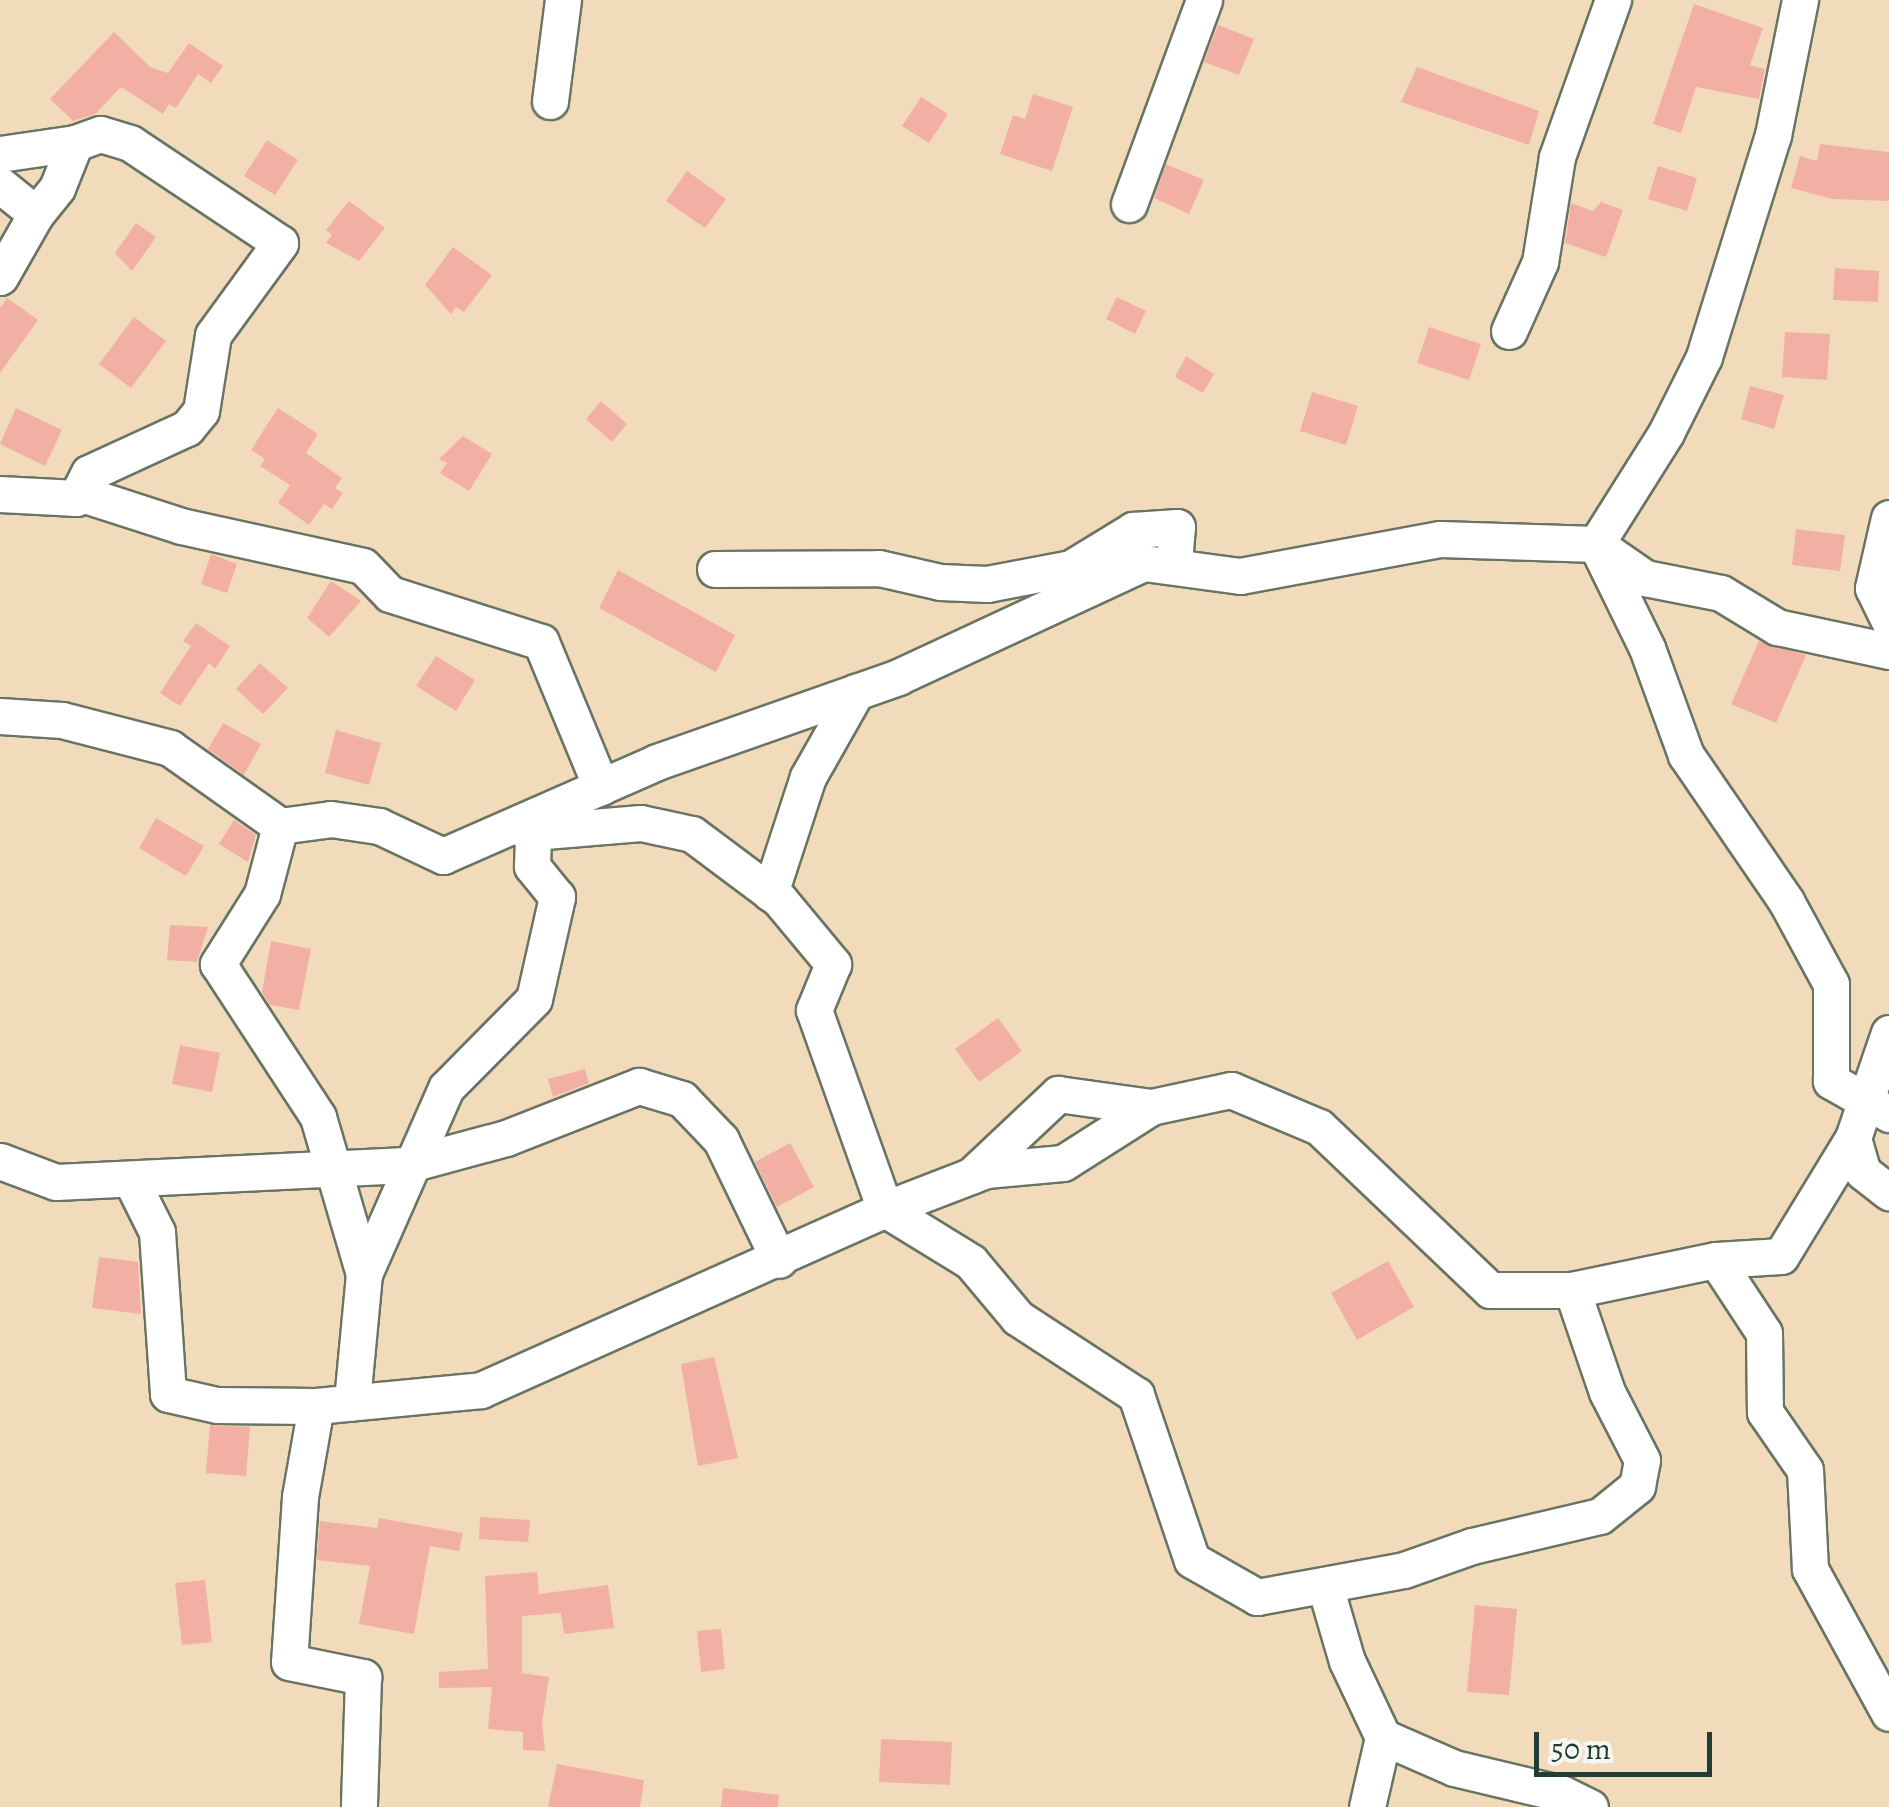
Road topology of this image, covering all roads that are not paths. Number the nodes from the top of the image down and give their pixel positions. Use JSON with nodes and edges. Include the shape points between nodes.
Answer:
{"nodes":[{"id":1,"x":562,"y":0,"type":"edge"},
{"id":2,"x":1204,"y":0,"type":"edge"},
{"id":3,"x":1612,"y":0,"type":"edge"},
{"id":4,"x":1800,"y":0,"type":"edge"},
{"id":5,"x":550,"y":100,"type":"dead end"},
{"id":6,"x":75,"y":143,"type":"junction"},
{"id":7,"x":0,"y":154,"type":"edge"},
{"id":8,"x":0,"y":185,"type":"edge"},
{"id":9,"x":1129,"y":204,"type":"dead end"},
{"id":10,"x":36,"y":214,"type":"junction"},
{"id":11,"x":0,"y":277,"type":"edge"},
{"id":12,"x":1510,"y":331,"type":"dead end"},
{"id":13,"x":79,"y":493,"type":"junction"},
{"id":14,"x":0,"y":494,"type":"edge"},
{"id":15,"x":1889,"y":518,"type":"edge"},
{"id":16,"x":1596,"y":544,"type":"junction"},
{"id":17,"x":1174,"y":564,"type":"junction"},
{"id":18,"x":715,"y":569,"type":"dead end"},
{"id":19,"x":1889,"y":621,"type":"edge"},
{"id":20,"x":1889,"y":651,"type":"edge"},
{"id":21,"x":856,"y":692,"type":"junction"},
{"id":22,"x":0,"y":716,"type":"edge"},
{"id":23,"x":602,"y":787,"type":"junction"},
{"id":24,"x":280,"y":826,"type":"junction"},
{"id":25,"x":524,"y":829,"type":"junction"},
{"id":26,"x":770,"y":893,"type":"junction"},
{"id":27,"x":1889,"y":1032,"type":"edge"},
{"id":28,"x":1151,"y":1107,"type":"junction"},
{"id":29,"x":1869,"y":1119,"type":"edge"},
{"id":30,"x":0,"y":1161,"type":"edge"},
{"id":31,"x":413,"y":1164,"type":"junction"},
{"id":32,"x":328,"y":1170,"type":"junction"},
{"id":33,"x":970,"y":1176,"type":"junction"},
{"id":34,"x":132,"y":1182,"type":"junction"},
{"id":35,"x":1889,"y":1192,"type":"edge"},
{"id":36,"x":885,"y":1209,"type":"junction"},
{"id":37,"x":778,"y":1260,"type":"junction"},
{"id":38,"x":1716,"y":1260,"type":"junction"},
{"id":39,"x":364,"y":1274,"type":"junction"},
{"id":40,"x":1572,"y":1290,"type":"junction"},
{"id":41,"x":352,"y":1402,"type":"junction"},
{"id":42,"x":316,"y":1406,"type":"junction"},
{"id":43,"x":1325,"y":1586,"type":"junction"},
{"id":44,"x":1889,"y":1713,"type":"edge"},
{"id":45,"x":1383,"y":1737,"type":"junction"},
{"id":46,"x":359,"y":1807,"type":"edge"},
{"id":47,"x":1367,"y":1807,"type":"edge"},
{"id":48,"x":1590,"y":1807,"type":"edge"}],
"edges":[{"from":1,"to":5,"type":"street"},
{"from":2,"to":9,"type":"street"},
{"from":3,"to":12,"type":"street","via":[[1557,157],[1540,262]]},
{"from":4,"to":16,"type":"street","via":[[1769,152],[1704,357],[1666,433]]},
{"from":6,"to":7,"type":"street"},
{"from":6,"to":10,"type":"street","via":[[57,188]]},
{"from":6,"to":13,"type":"street","via":[[100,134],[130,144],[280,244],[213,335],[202,411],[186,428],[89,473]]},
{"from":8,"to":10,"type":"street"},
{"from":10,"to":11,"type":"street"},
{"from":13,"to":14,"type":"street"},
{"from":13,"to":23,"type":"street","via":[[181,526],[364,566],[390,594],[541,642]]},
{"from":15,"to":19,"type":"street","via":[[1873,588]]},
{"from":16,"to":17,"type":"street","via":[[1440,539],[1240,576]]},
{"from":16,"to":20,"type":"street","via":[[1645,578],[1721,594],[1777,626]]},
{"from":16,"to":29,"type":"street","via":[[1646,648],[1686,755],[1786,902],[1831,984],[1831,1080]]},
{"from":17,"to":18,"type":"street","via":[[1177,527],[1134,530],[1071,568],[987,584],[879,568]]},
{"from":17,"to":21,"type":"street","via":[[1122,569]]},
{"from":21,"to":23,"type":"street"},
{"from":21,"to":26,"type":"street","via":[[808,777]]},
{"from":22,"to":24,"type":"street","via":[[77,723],[170,748]]},
{"from":23,"to":25,"type":"street"},
{"from":24,"to":25,"type":"street","via":[[331,820],[380,826],[444,856]]},
{"from":24,"to":32,"type":"street","via":[[262,894],[218,964],[318,1117]]},
{"from":25,"to":26,"type":"street","via":[[642,823],[692,834]]},
{"from":25,"to":31,"type":"street","via":[[532,866],[557,897],[534,999],[446,1088]]},
{"from":26,"to":36,"type":"street","via":[[833,964],[814,1010]]},
{"from":27,"to":29,"type":"street"},
{"from":28,"to":33,"type":"street","via":[[1063,1163]]},
{"from":28,"to":33,"type":"street","via":[[1058,1094]]},
{"from":28,"to":40,"type":"street","via":[[1232,1090],[1319,1126],[1490,1290]]},
{"from":29,"to":35,"type":"street","via":[[1863,1172]]},
{"from":29,"to":38,"type":"street","via":[[1781,1256]]},
{"from":30,"to":34,"type":"street","via":[[56,1182]]},
{"from":31,"to":32,"type":"street"},
{"from":31,"to":37,"type":"street","via":[[506,1138],[639,1086],[682,1100],[721,1140]]},
{"from":31,"to":39,"type":"street"},
{"from":32,"to":34,"type":"street"},
{"from":32,"to":39,"type":"street"},
{"from":33,"to":36,"type":"street"},
{"from":34,"to":42,"type":"street","via":[[157,1232],[168,1394],[217,1404]]},
{"from":36,"to":37,"type":"street"},
{"from":36,"to":43,"type":"street","via":[[972,1262],[1018,1318],[1136,1395],[1192,1560],[1257,1597]]},
{"from":37,"to":41,"type":"street","via":[[481,1390]]},
{"from":38,"to":40,"type":"street"},
{"from":38,"to":44,"type":"street","via":[[1764,1333],[1764,1412],[1806,1470],[1810,1569]]},
{"from":39,"to":41,"type":"street"},
{"from":40,"to":43,"type":"street","via":[[1608,1392],[1642,1460],[1637,1486],[1600,1516]]},
{"from":41,"to":42,"type":"street"},
{"from":42,"to":46,"type":"street","via":[[300,1498],[289,1662],[364,1676]]},
{"from":43,"to":45,"type":"street","via":[[1348,1661]]},
{"from":45,"to":47,"type":"street"},
{"from":45,"to":48,"type":"street","via":[[1454,1768],[1564,1794]]}]}
